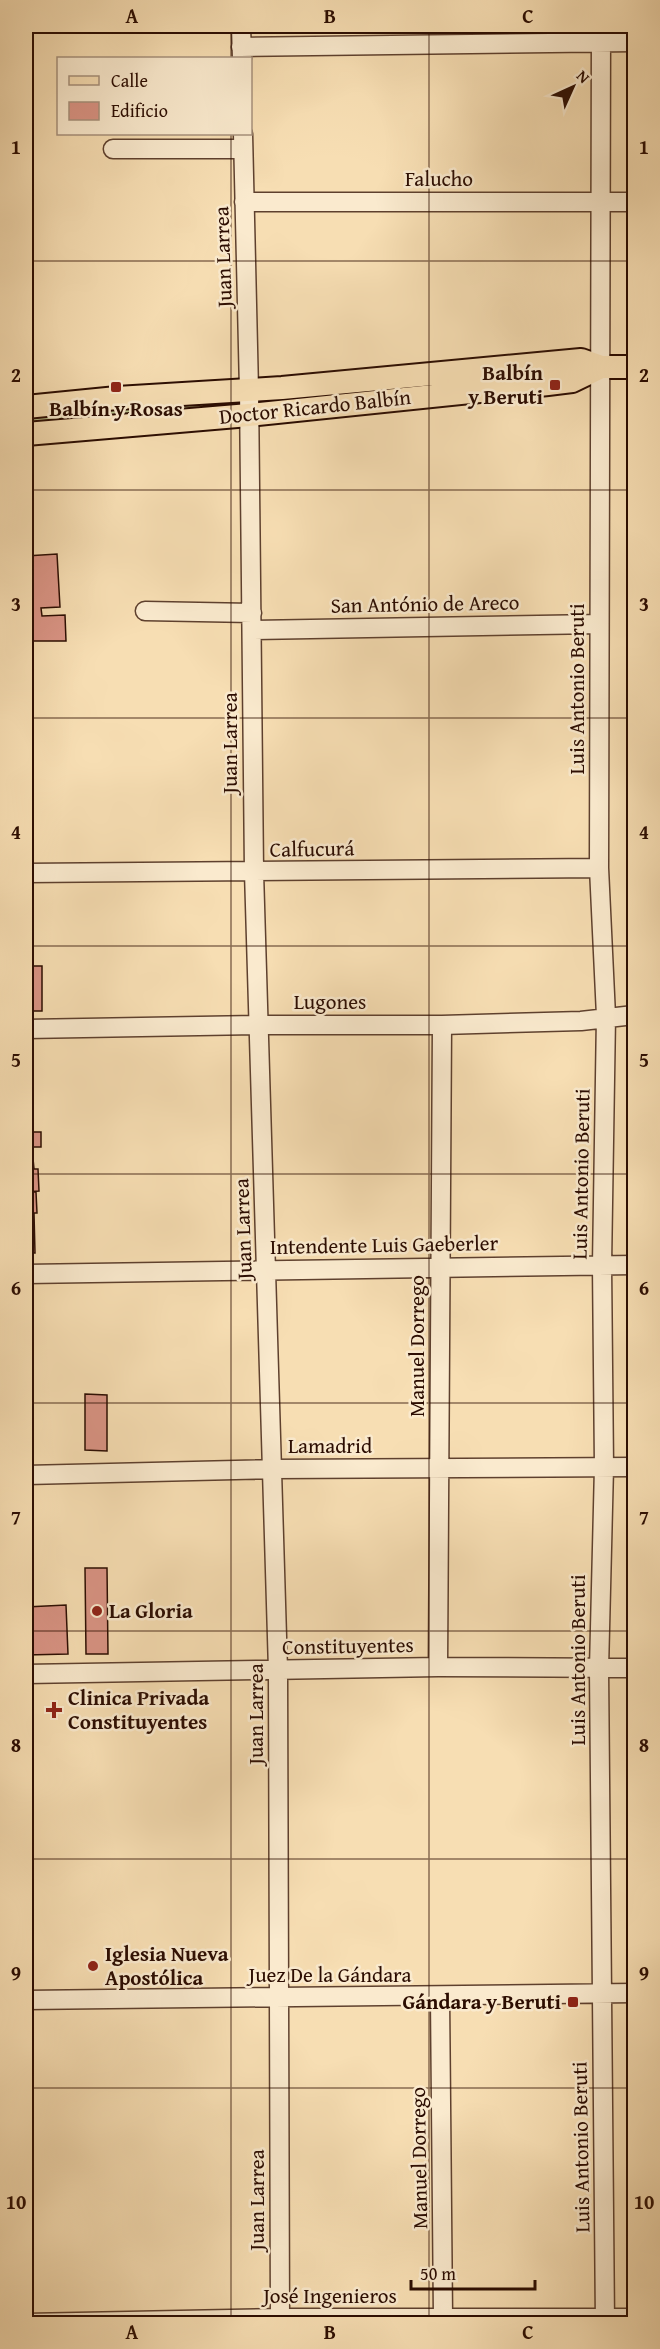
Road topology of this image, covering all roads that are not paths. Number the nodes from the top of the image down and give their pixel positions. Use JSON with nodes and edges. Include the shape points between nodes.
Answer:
{"nodes":[{"id":1,"x":241,"y":26,"type":"edge"},
{"id":2,"x":601,"y":34,"type":"edge"},
{"id":3,"x":634,"y":42,"type":"edge"},
{"id":4,"x":241,"y":53,"type":"edge"},
{"id":5,"x":243,"y":141,"type":"edge"},
{"id":6,"x":113,"y":149,"type":"dead end"},
{"id":7,"x":244,"y":202,"type":"junction"},
{"id":8,"x":602,"y":202,"type":"junction"},
{"id":9,"x":634,"y":202,"type":"edge"},
{"id":10,"x":634,"y":366,"type":"edge"},
{"id":11,"x":601,"y":367,"type":"junction"},
{"id":12,"x":249,"y":390,"type":"junction"},
{"id":13,"x":26,"y":407,"type":"edge"},
{"id":14,"x":249,"y":415,"type":"junction"},
{"id":15,"x":26,"y":434,"type":"edge"},
{"id":16,"x":145,"y":611,"type":"dead end"},
{"id":17,"x":252,"y":621,"type":"junction"},
{"id":18,"x":599,"y":624,"type":"junction"},
{"id":19,"x":599,"y":868,"type":"junction"},
{"id":20,"x":254,"y":872,"type":"junction"},
{"id":21,"x":26,"y":873,"type":"edge"},
{"id":22,"x":634,"y":1015,"type":"edge"},
{"id":23,"x":606,"y":1016,"type":"junction"},
{"id":24,"x":258,"y":1025,"type":"junction"},
{"id":25,"x":442,"y":1025,"type":"junction"},
{"id":26,"x":26,"y":1029,"type":"edge"},
{"id":27,"x":602,"y":1265,"type":"junction"},
{"id":28,"x":634,"y":1265,"type":"edge"},
{"id":29,"x":440,"y":1266,"type":"junction"},
{"id":30,"x":267,"y":1269,"type":"junction"},
{"id":31,"x":26,"y":1274,"type":"edge"},
{"id":32,"x":604,"y":1467,"type":"junction"},
{"id":33,"x":634,"y":1467,"type":"edge"},
{"id":34,"x":439,"y":1468,"type":"junction"},
{"id":35,"x":273,"y":1469,"type":"junction"},
{"id":36,"x":26,"y":1475,"type":"edge"},
{"id":37,"x":438,"y":1667,"type":"junction"},
{"id":38,"x":634,"y":1668,"type":"edge"},
{"id":39,"x":599,"y":1669,"type":"junction"},
{"id":40,"x":278,"y":1670,"type":"junction"},
{"id":41,"x":26,"y":1674,"type":"edge"},
{"id":42,"x":634,"y":1993,"type":"edge"},
{"id":43,"x":602,"y":1994,"type":"junction"},
{"id":44,"x":278,"y":1997,"type":"junction"},
{"id":45,"x":440,"y":1997,"type":"junction"},
{"id":46,"x":26,"y":2000,"type":"edge"},
{"id":47,"x":443,"y":2318,"type":"junction"},
{"id":48,"x":634,"y":2318,"type":"edge"},
{"id":49,"x":280,"y":2321,"type":"edge"},
{"id":50,"x":605,"y":2321,"type":"edge"},
{"id":51,"x":26,"y":2323,"type":"edge"}],
"edges":[{"from":1,"to":4,"type":"street"},
{"from":2,"to":3,"type":"street"},
{"from":2,"to":4,"type":"street"},
{"from":2,"to":8,"type":"street","name":"Luis Antonio Beruti"},
{"from":5,"to":6,"type":"street"},
{"from":5,"to":7,"type":"street","name":"Juan Larrea"},
{"from":7,"to":8,"type":"street","name":"Falucho"},
{"from":7,"to":12,"type":"street","name":"Juan Larrea"},
{"from":8,"to":9,"type":"street","name":"Falucho"},
{"from":8,"to":11,"type":"street","name":"Luis Antonio Beruti"},
{"from":10,"to":11,"type":"main road","name":"Doctor Ricardo Balbín"},
{"from":11,"to":12,"type":"main road","name":"Doctor Ricardo Balbín","via":[[581,360]]},
{"from":11,"to":14,"type":"main road","name":"Doctor Ricardo Balbín","via":[[572,381]]},
{"from":11,"to":18,"type":"street","name":"Luis Antonio Beruti"},
{"from":12,"to":13,"type":"main road","name":"Doctor Ricardo Balbín"},
{"from":12,"to":14,"type":"street","name":"Juan Larrea"},
{"from":14,"to":15,"type":"main road","name":"Doctor Ricardo Balbín"},
{"from":14,"to":17,"type":"street","name":"Juan Larrea"},
{"from":16,"to":17,"type":"street","name":"San António de Areco"},
{"from":17,"to":18,"type":"street","name":"San António de Areco"},
{"from":17,"to":20,"type":"street","name":"Juan Larrea"},
{"from":18,"to":19,"type":"street","name":"Luis Antonio Beruti"},
{"from":19,"to":20,"type":"street","name":"Calfucurá"},
{"from":19,"to":23,"type":"street","name":"Luis Antonio Beruti"},
{"from":20,"to":21,"type":"street","name":"Calfucurá"},
{"from":20,"to":24,"type":"street","name":"Juan Larrea"},
{"from":22,"to":23,"type":"street","name":"Lugones"},
{"from":23,"to":25,"type":"street","name":"Lugones","via":[[581,1021]]},
{"from":23,"to":27,"type":"street","name":"Luis Antonio Beruti"},
{"from":24,"to":25,"type":"street","name":"Lugones"},
{"from":24,"to":26,"type":"street","name":"Lugones"},
{"from":24,"to":30,"type":"street","name":"Juan Larrea"},
{"from":25,"to":29,"type":"street","name":"Manuel Dorrego"},
{"from":27,"to":28,"type":"street","name":"Intendente Luis Gaeberler"},
{"from":27,"to":29,"type":"street","name":"Intendente Luis Gaeberler"},
{"from":27,"to":32,"type":"street","name":"Luis Antonio Beruti"},
{"from":29,"to":30,"type":"street","name":"Intendente Luis Gaeberler"},
{"from":29,"to":34,"type":"street","name":"Manuel Dorrego"},
{"from":30,"to":31,"type":"street","name":"Intendente Luis Gaeberler"},
{"from":30,"to":35,"type":"street","name":"Juan Larrea"},
{"from":32,"to":33,"type":"street","name":"Lamadrid"},
{"from":32,"to":34,"type":"street","name":"Lamadrid"},
{"from":32,"to":39,"type":"street","name":"Luis Antonio Beruti"},
{"from":34,"to":35,"type":"street","name":"Lamadrid"},
{"from":34,"to":37,"type":"street","name":"Manuel Dorrego"},
{"from":35,"to":36,"type":"street","name":"Lamadrid"},
{"from":35,"to":40,"type":"street","name":"Juan Larrea"},
{"from":37,"to":39,"type":"street","name":"Constituyentes"},
{"from":37,"to":40,"type":"street","name":"Constituyentes"},
{"from":38,"to":39,"type":"street","name":"Constituyentes"},
{"from":39,"to":43,"type":"street","name":"Luis Antonio Beruti"},
{"from":40,"to":41,"type":"street","name":"Constituyentes"},
{"from":40,"to":44,"type":"street","name":"Juan Larrea"},
{"from":42,"to":43,"type":"street","name":"Juez De la Gándara"},
{"from":43,"to":45,"type":"street","name":"Juez De la Gándara"},
{"from":43,"to":50,"type":"street","name":"Luis Antonio Beruti"},
{"from":44,"to":45,"type":"street","name":"Juez De la Gándara"},
{"from":44,"to":46,"type":"street","name":"Juez De la Gándara"},
{"from":44,"to":49,"type":"street","name":"Juan Larrea"},
{"from":45,"to":47,"type":"street","name":"Manuel Dorrego"},
{"from":47,"to":49,"type":"street","name":"José Ingenieros"},
{"from":47,"to":50,"type":"street","name":"José Ingenieros"},
{"from":48,"to":50,"type":"street","name":"José Ingenieros"},
{"from":49,"to":51,"type":"street","name":"José Ingenieros"}]}
